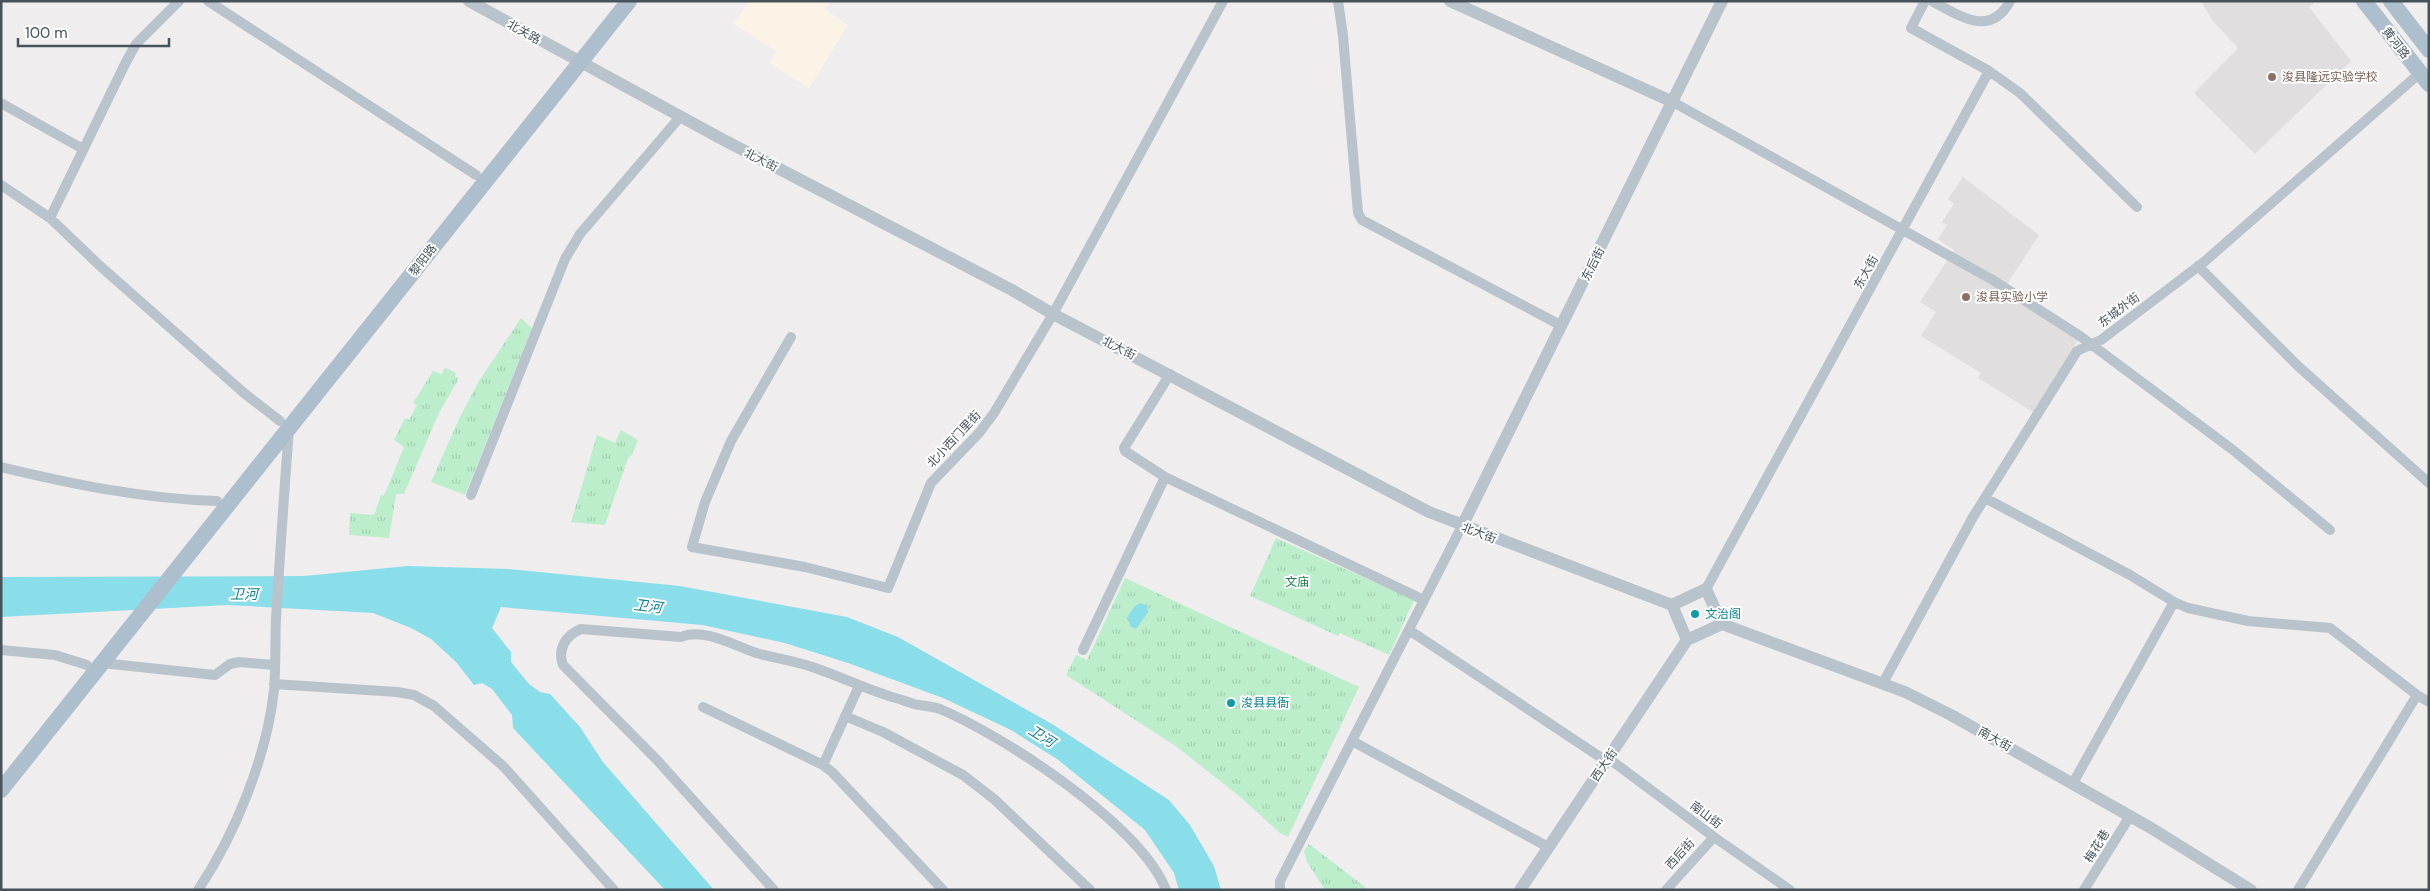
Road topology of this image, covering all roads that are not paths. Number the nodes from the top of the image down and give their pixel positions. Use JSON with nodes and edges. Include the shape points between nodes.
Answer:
{"nodes":[{"id":1,"x":179,"y":1,"type":"edge"},
{"id":2,"x":208,"y":1,"type":"edge"},
{"id":3,"x":469,"y":1,"type":"edge"},
{"id":4,"x":614,"y":1,"type":"edge"},
{"id":5,"x":629,"y":1,"type":"edge"},
{"id":6,"x":1223,"y":1,"type":"edge"},
{"id":7,"x":1338,"y":1,"type":"edge"},
{"id":8,"x":1450,"y":1,"type":"edge"},
{"id":9,"x":1722,"y":1,"type":"edge"},
{"id":10,"x":1925,"y":1,"type":"edge"},
{"id":11,"x":1932,"y":1,"type":"edge"},
{"id":12,"x":2010,"y":1,"type":"edge"},
{"id":13,"x":2364,"y":1,"type":"edge"},
{"id":14,"x":2391,"y":1,"type":"edge"},
{"id":15,"x":2429,"y":50,"type":"edge"},
{"id":16,"x":575,"y":59,"type":"junction"},
{"id":17,"x":1990,"y":71,"type":"junction"},
{"id":18,"x":2425,"y":79,"type":"edge"},
{"id":19,"x":1673,"y":102,"type":"junction"},
{"id":20,"x":1,"y":103,"type":"edge"},
{"id":21,"x":680,"y":117,"type":"junction"},
{"id":22,"x":83,"y":149,"type":"junction"},
{"id":23,"x":476,"y":175,"type":"junction"},
{"id":24,"x":1,"y":186,"type":"edge"},
{"id":25,"x":2137,"y":207,"type":"dead end"},
{"id":26,"x":50,"y":218,"type":"junction"},
{"id":27,"x":1903,"y":230,"type":"junction"},
{"id":28,"x":2198,"y":266,"type":"junction"},
{"id":29,"x":1053,"y":314,"type":"junction"},
{"id":30,"x":1562,"y":326,"type":"junction"},
{"id":31,"x":791,"y":337,"type":"dead end"},
{"id":32,"x":2090,"y":343,"type":"junction"},
{"id":33,"x":1170,"y":374,"type":"junction"},
{"id":34,"x":284,"y":425,"type":"junction"},
{"id":35,"x":1,"y":467,"type":"edge"},
{"id":36,"x":1165,"y":476,"type":"junction"},
{"id":37,"x":2429,"y":483,"type":"edge"},
{"id":38,"x":471,"y":495,"type":"dead end"},
{"id":39,"x":1985,"y":498,"type":"junction"},
{"id":40,"x":214,"y":510,"type":"junction"},
{"id":41,"x":1462,"y":526,"type":"junction"},
{"id":42,"x":2330,"y":530,"type":"dead end"},
{"id":43,"x":1706,"y":589,"type":"junction"},
{"id":44,"x":1424,"y":600,"type":"junction"},
{"id":45,"x":2174,"y":602,"type":"junction"},
{"id":46,"x":1672,"y":605,"type":"junction"},
{"id":47,"x":1722,"y":624,"type":"junction"},
{"id":48,"x":1409,"y":630,"type":"junction"},
{"id":49,"x":1687,"y":640,"type":"junction"},
{"id":50,"x":1,"y":650,"type":"edge"},
{"id":51,"x":1083,"y":650,"type":"dead end"},
{"id":52,"x":98,"y":660,"type":"junction"},
{"id":53,"x":274,"y":664,"type":"junction"},
{"id":54,"x":1883,"y":683,"type":"junction"},
{"id":55,"x":274,"y":684,"type":"junction"},
{"id":56,"x":859,"y":686,"type":"junction"},
{"id":57,"x":2417,"y":695,"type":"junction"},
{"id":58,"x":2429,"y":702,"type":"edge"},
{"id":59,"x":703,"y":707,"type":"dead end"},
{"id":60,"x":846,"y":716,"type":"junction"},
{"id":61,"x":1352,"y":741,"type":"junction"},
{"id":62,"x":1607,"y":759,"type":"junction"},
{"id":63,"x":823,"y":765,"type":"junction"},
{"id":64,"x":1,"y":772,"type":"edge"},
{"id":65,"x":2073,"y":784,"type":"junction"},
{"id":66,"x":1,"y":790,"type":"edge"},
{"id":67,"x":2130,"y":816,"type":"junction"},
{"id":68,"x":1714,"y":837,"type":"junction"},
{"id":69,"x":1548,"y":847,"type":"junction"},
{"id":70,"x":198,"y":890,"type":"edge"},
{"id":71,"x":614,"y":890,"type":"edge"},
{"id":72,"x":774,"y":890,"type":"edge"},
{"id":73,"x":943,"y":890,"type":"edge"},
{"id":74,"x":1090,"y":890,"type":"edge"},
{"id":75,"x":1166,"y":890,"type":"edge"},
{"id":76,"x":1280,"y":890,"type":"edge"},
{"id":77,"x":1520,"y":890,"type":"edge"},
{"id":78,"x":1666,"y":890,"type":"edge"},
{"id":79,"x":1790,"y":890,"type":"edge"},
{"id":80,"x":2084,"y":890,"type":"edge"},
{"id":81,"x":2251,"y":890,"type":"edge"},
{"id":82,"x":2298,"y":890,"type":"edge"}],
"edges":[{"from":1,"to":22,"type":"street","via":[[136,44]]},
{"from":2,"to":23,"type":"street"},
{"from":3,"to":16,"type":"street","name":"北关路"},
{"from":4,"to":16,"type":"main road","name":"黎阳路"},
{"from":5,"to":16,"type":"main road","name":"黎阳路"},
{"from":6,"to":29,"type":"street","name":"北小西门里街"},
{"from":7,"to":30,"type":"street","via":[[1358,213],[1362,220]]},
{"from":8,"to":19,"type":"street"},
{"from":9,"to":19,"type":"street","name":"东后街"},
{"from":10,"to":17,"type":"street","via":[[1911,28]]},
{"from":11,"to":12,"type":"street","via":[[1969,21],[1987,21],[2003,14]]},
{"from":13,"to":18,"type":"main road","name":"黄河路"},
{"from":14,"to":15,"type":"main road","name":"黄河路"},
{"from":16,"to":21,"type":"street","name":"北大街"},
{"from":16,"to":23,"type":"main road","name":"黎阳路"},
{"from":16,"to":34,"type":"main road","name":"黎阳路"},
{"from":17,"to":25,"type":"street","via":[[2020,93]]},
{"from":17,"to":27,"type":"street","name":"东大街"},
{"from":18,"to":28,"type":"street","name":"东城外街"},
{"from":19,"to":27,"type":"street"},
{"from":19,"to":30,"type":"street","name":"东后街"},
{"from":20,"to":22,"type":"street"},
{"from":21,"to":29,"type":"street","name":"北大街"},
{"from":21,"to":38,"type":"street","via":[[580,234],[565,259]]},
{"from":22,"to":26,"type":"street"},
{"from":23,"to":34,"type":"main road","name":"黎阳路"},
{"from":24,"to":26,"type":"street"},
{"from":26,"to":34,"type":"street","via":[[106,271]]},
{"from":27,"to":32,"type":"street","via":[[1991,279]]},
{"from":27,"to":43,"type":"street","name":"东大街"},
{"from":28,"to":32,"type":"street","name":"东城外街","via":[[2101,340]]},
{"from":28,"to":37,"type":"street","via":[[2298,366]]},
{"from":29,"to":31,"type":"street","name":"北小西门里街","via":[[994,413],[931,483],[888,588],[805,567],[692,547],[705,502],[731,441]]},
{"from":29,"to":33,"type":"street","name":"北大街"},
{"from":30,"to":41,"type":"street","name":"东后街"},
{"from":32,"to":39,"type":"street","name":"东城外街","via":[[2077,350]]},
{"from":32,"to":42,"type":"street","via":[[2233,450]]},
{"from":33,"to":36,"type":"street","via":[[1124,448]]},
{"from":33,"to":41,"type":"street","name":"北大街","via":[[1394,494]]},
{"from":34,"to":40,"type":"main road","name":"黎阳路"},
{"from":34,"to":53,"type":"street"},
{"from":35,"to":40,"type":"street"},
{"from":36,"to":44,"type":"street"},
{"from":36,"to":51,"type":"street"},
{"from":39,"to":45,"type":"street"},
{"from":39,"to":54,"type":"street","name":"东城外街"},
{"from":40,"to":52,"type":"main road","name":"黎阳路"},
{"from":41,"to":44,"type":"street"},
{"from":41,"to":46,"type":"street","name":"北大街"},
{"from":43,"to":46,"type":"street"},
{"from":43,"to":47,"type":"street"},
{"from":44,"to":48,"type":"street"},
{"from":45,"to":57,"type":"street","via":[[2248,621],[2330,628]]},
{"from":45,"to":65,"type":"street"},
{"from":46,"to":49,"type":"street"},
{"from":47,"to":49,"type":"street"},
{"from":47,"to":54,"type":"street","name":"南大街"},
{"from":48,"to":61,"type":"street"},
{"from":48,"to":62,"type":"street","name":"南山街"},
{"from":49,"to":62,"type":"street","name":"西大街"},
{"from":50,"to":52,"type":"street"},
{"from":52,"to":53,"type":"street","via":[[215,675],[230,664],[239,662]]},
{"from":52,"to":64,"type":"main road"},
{"from":52,"to":66,"type":"main road"},
{"from":53,"to":55,"type":"street"},
{"from":54,"to":65,"type":"street","name":"南大街","via":[[1951,715]]},
{"from":55,"to":70,"type":"street","via":[[260,759],[244,802]]},
{"from":55,"to":71,"type":"street","via":[[396,692],[423,699],[503,766]]},
{"from":56,"to":60,"type":"street"},
{"from":56,"to":72,"type":"street","via":[[817,668],[693,633],[681,638],[581,629],[572,633],[563,644],[560,658],[563,665],[658,760]]},
{"from":56,"to":75,"type":"street","via":[[914,704],[938,708],[1038,762],[1126,834],[1163,880]]},
{"from":57,"to":58,"type":"street"},
{"from":57,"to":82,"type":"street"},
{"from":59,"to":63,"type":"street"},
{"from":60,"to":63,"type":"street"},
{"from":60,"to":74,"type":"street","via":[[963,776],[994,799]]},
{"from":61,"to":69,"type":"street"},
{"from":61,"to":76,"type":"street","via":[[1280,881]]},
{"from":62,"to":68,"type":"street","name":"南山街"},
{"from":62,"to":69,"type":"street","name":"西大街"},
{"from":63,"to":73,"type":"street"},
{"from":65,"to":67,"type":"street","name":"南大街"},
{"from":67,"to":80,"type":"street","name":"梅花巷"},
{"from":67,"to":81,"type":"street","name":"南大街"},
{"from":68,"to":78,"type":"street","name":"西后街"},
{"from":68,"to":79,"type":"street","name":"南山街"},
{"from":69,"to":77,"type":"street","name":"西大街"}]}
